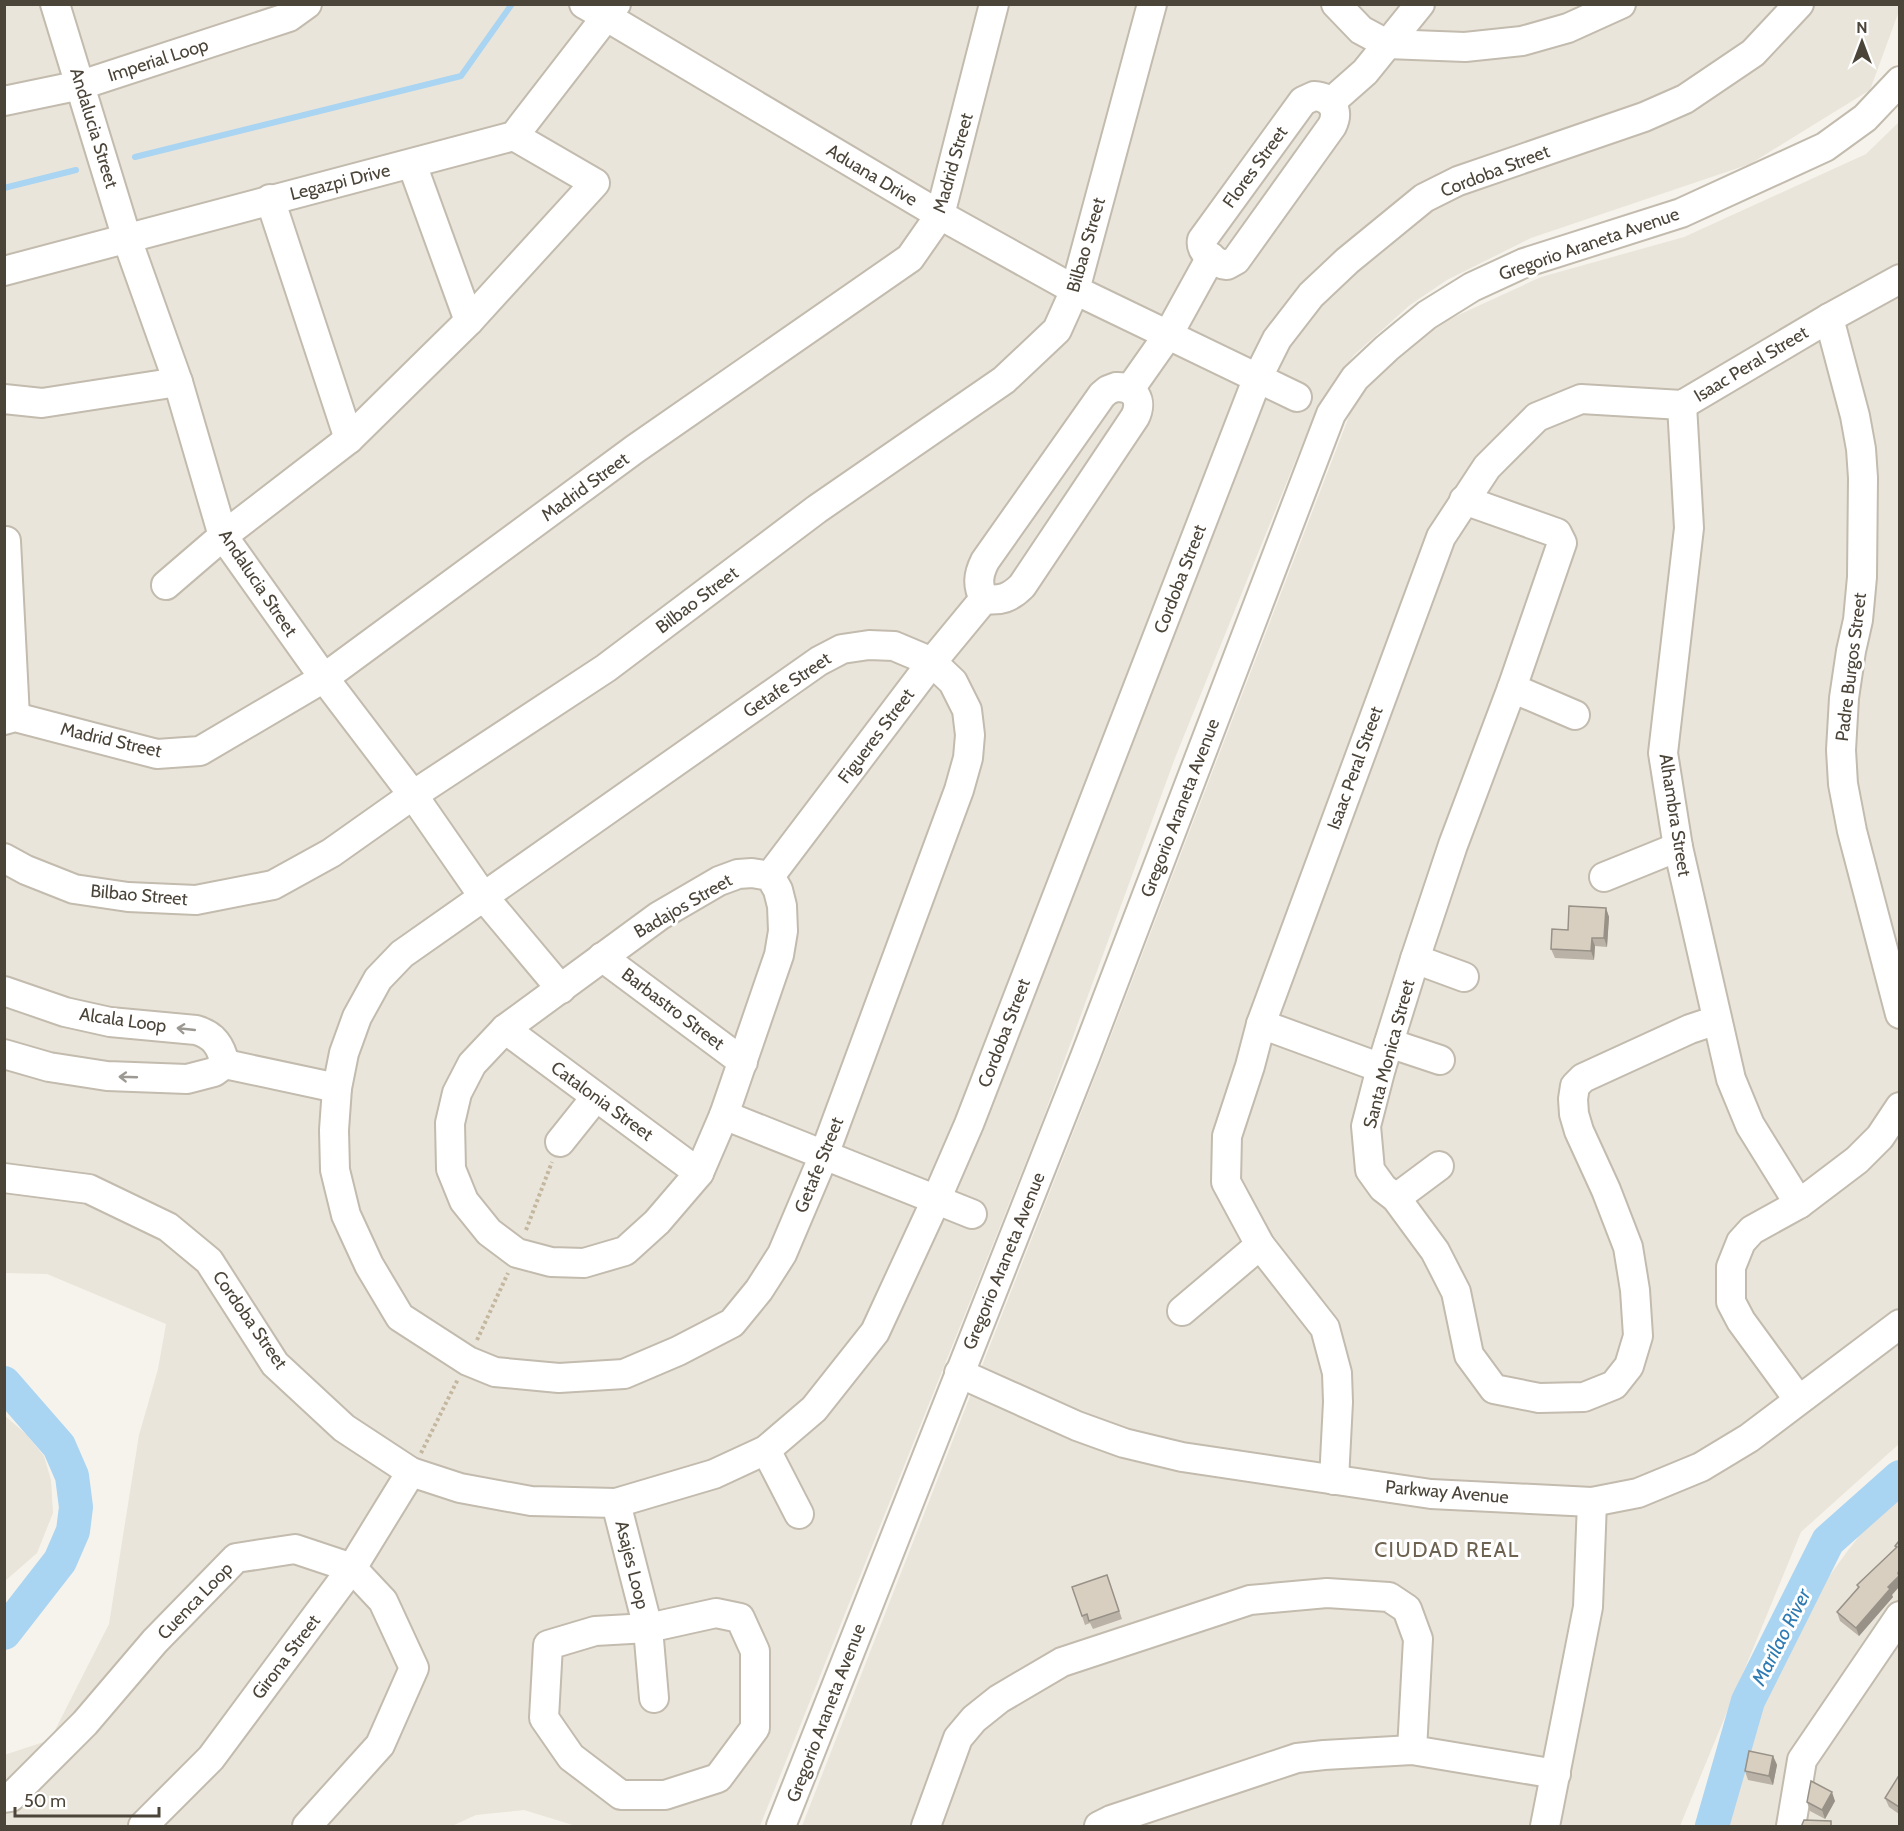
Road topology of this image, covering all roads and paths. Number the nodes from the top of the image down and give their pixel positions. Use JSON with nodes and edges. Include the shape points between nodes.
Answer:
{"nodes":[{"id":1,"x":55,"y":4,"type":"edge"},
{"id":2,"x":307,"y":4,"type":"edge"},
{"id":3,"x":994,"y":4,"type":"edge"},
{"id":4,"x":1152,"y":4,"type":"edge"},
{"id":5,"x":1336,"y":4,"type":"edge"},
{"id":6,"x":1420,"y":4,"type":"edge"},
{"id":7,"x":1621,"y":4,"type":"edge"},
{"id":8,"x":1799,"y":4,"type":"edge"},
{"id":9,"x":602,"y":9,"type":"edge"},
{"id":10,"x":1387,"y":44,"type":"junction"},
{"id":11,"x":1899,"y":81,"type":"edge"},
{"id":12,"x":81,"y":85,"type":"junction"},
{"id":13,"x":4,"y":100,"type":"edge"},
{"id":14,"x":1330,"y":102,"type":"junction"},
{"id":15,"x":514,"y":136,"type":"junction"},
{"id":16,"x":412,"y":164,"type":"junction"},
{"id":17,"x":270,"y":199,"type":"junction"},
{"id":18,"x":940,"y":215,"type":"junction"},
{"id":19,"x":127,"y":239,"type":"junction"},
{"id":20,"x":1211,"y":257,"type":"junction"},
{"id":21,"x":4,"y":271,"type":"edge"},
{"id":22,"x":1899,"y":279,"type":"edge"},
{"id":23,"x":1075,"y":290,"type":"junction"},
{"id":24,"x":1829,"y":318,"type":"junction"},
{"id":25,"x":470,"y":321,"type":"junction"},
{"id":26,"x":1168,"y":335,"type":"junction"},
{"id":27,"x":1258,"y":377,"type":"junction"},
{"id":28,"x":177,"y":382,"type":"junction"},
{"id":29,"x":1130,"y":389,"type":"junction"},
{"id":30,"x":1297,"y":397,"type":"dead end"},
{"id":31,"x":4,"y":399,"type":"edge"},
{"id":32,"x":1682,"y":405,"type":"junction"},
{"id":33,"x":349,"y":439,"type":"junction"},
{"id":34,"x":1464,"y":500,"type":"junction"},
{"id":35,"x":223,"y":536,"type":"junction"},
{"id":36,"x":6,"y":541,"type":"dead end"},
{"id":37,"x":166,"y":585,"type":"dead end"},
{"id":38,"x":984,"y":599,"type":"junction"},
{"id":39,"x":932,"y":662,"type":"junction"},
{"id":40,"x":324,"y":678,"type":"junction"},
{"id":41,"x":1512,"y":688,"type":"junction"},
{"id":42,"x":1575,"y":715,"type":"dead end"},
{"id":43,"x":10,"y":719,"type":"edge"},
{"id":44,"x":413,"y":795,"type":"junction"},
{"id":45,"x":1678,"y":847,"type":"junction"},
{"id":46,"x":4,"y":858,"type":"edge"},
{"id":47,"x":770,"y":876,"type":"junction"},
{"id":48,"x":1604,"y":877,"type":"dead end"},
{"id":49,"x":483,"y":896,"type":"junction"},
{"id":50,"x":602,"y":957,"type":"junction"},
{"id":51,"x":1415,"y":959,"type":"junction"},
{"id":52,"x":1464,"y":976,"type":"dead end"},
{"id":53,"x":561,"y":989,"type":"junction"},
{"id":54,"x":4,"y":991,"type":"edge"},
{"id":55,"x":1899,"y":1014,"type":"edge"},
{"id":56,"x":1717,"y":1020,"type":"junction"},
{"id":57,"x":1261,"y":1024,"type":"junction"},
{"id":58,"x":505,"y":1029,"type":"junction"},
{"id":59,"x":4,"y":1054,"type":"edge"},
{"id":60,"x":1385,"y":1056,"type":"junction"},
{"id":61,"x":1440,"y":1060,"type":"dead end"},
{"id":62,"x":743,"y":1062,"type":"junction"},
{"id":63,"x":225,"y":1064,"type":"junction"},
{"id":64,"x":337,"y":1088,"type":"junction"},
{"id":65,"x":596,"y":1097,"type":"junction"},
{"id":66,"x":1899,"y":1107,"type":"edge"},
{"id":67,"x":724,"y":1115,"type":"junction"},
{"id":68,"x":560,"y":1142,"type":"joint"},
{"id":69,"x":824,"y":1155,"type":"junction"},
{"id":70,"x":1439,"y":1166,"type":"dead end"},
{"id":71,"x":699,"y":1173,"type":"junction"},
{"id":72,"x":4,"y":1178,"type":"edge"},
{"id":73,"x":1396,"y":1198,"type":"junction"},
{"id":74,"x":936,"y":1200,"type":"junction"},
{"id":75,"x":1799,"y":1204,"type":"junction"},
{"id":76,"x":972,"y":1214,"type":"dead end"},
{"id":77,"x":1260,"y":1245,"type":"junction"},
{"id":78,"x":517,"y":1253,"type":"junction"},
{"id":79,"x":1182,"y":1311,"type":"dead end"},
{"id":80,"x":1899,"y":1324,"type":"edge"},
{"id":81,"x":468,"y":1361,"type":"junction"},
{"id":82,"x":959,"y":1373,"type":"junction"},
{"id":83,"x":1798,"y":1399,"type":"junction"},
{"id":84,"x":766,"y":1450,"type":"junction"},
{"id":85,"x":411,"y":1472,"type":"junction"},
{"id":86,"x":1334,"y":1480,"type":"junction"},
{"id":87,"x":1592,"y":1502,"type":"junction"},
{"id":88,"x":616,"y":1503,"type":"junction"},
{"id":89,"x":799,"y":1514,"type":"dead end"},
{"id":90,"x":352,"y":1568,"type":"junction"},
{"id":91,"x":1899,"y":1616,"type":"edge"},
{"id":92,"x":648,"y":1628,"type":"junction"},
{"id":93,"x":654,"y":1698,"type":"dead end"},
{"id":94,"x":1412,"y":1750,"type":"junction"},
{"id":95,"x":1556,"y":1774,"type":"junction"},
{"id":96,"x":4,"y":1798,"type":"edge"},
{"id":97,"x":143,"y":1827,"type":"edge"},
{"id":98,"x":307,"y":1827,"type":"edge"},
{"id":99,"x":781,"y":1827,"type":"edge"},
{"id":100,"x":926,"y":1827,"type":"edge"},
{"id":101,"x":1099,"y":1827,"type":"edge"},
{"id":102,"x":1545,"y":1827,"type":"edge"},
{"id":103,"x":1791,"y":1827,"type":"edge"}],
"edges":[{"from":1,"to":12,"type":"street","name":"Andalucia Street"},
{"from":2,"to":12,"type":"street","name":"Imperial Loop","via":[[289,17]]},
{"from":3,"to":18,"type":"street","name":"Madrid Street"},
{"from":4,"to":23,"type":"street","name":"Bilbao Street"},
{"from":5,"to":10,"type":"street","via":[[1361,30]]},
{"from":6,"to":10,"type":"street"},
{"from":7,"to":10,"type":"street","via":[[1522,41],[1466,47]]},
{"from":8,"to":27,"type":"street","name":"Cordoba Street","via":[[1753,53],[1685,99],[1458,181],[1424,198],[1311,296],[1277,339]]},
{"from":9,"to":15,"type":"street"},
{"from":9,"to":18,"type":"street","name":"Aduana Drive"},
{"from":10,"to":14,"type":"street","via":[[1365,72]]},
{"from":11,"to":82,"type":"street","name":"Gregorio Araneta Avenue","via":[[1865,118],[1825,147],[1681,213],[1524,263],[1472,287],[1427,315],[1355,378],[1331,414],[1085,1057]]},
{"from":12,"to":13,"type":"street","name":"Imperial Loop"},
{"from":12,"to":19,"type":"street","name":"Andalucia Street"},
{"from":14,"to":20,"type":"street","via":[[1336,116],[1332,126],[1236,260],[1223,265]]},
{"from":14,"to":20,"type":"street","name":"Flores Street","via":[[1314,96],[1303,101],[1202,240],[1200,245]]},
{"from":15,"to":16,"type":"street","name":"Legazpi Drive"},
{"from":15,"to":25,"type":"street","via":[[595,183]]},
{"from":16,"to":17,"type":"street","name":"Legazpi Drive"},
{"from":16,"to":25,"type":"street"},
{"from":17,"to":19,"type":"street","name":"Legazpi Drive"},
{"from":17,"to":33,"type":"street"},
{"from":18,"to":23,"type":"street","name":"Aduana Drive"},
{"from":18,"to":40,"type":"street","name":"Madrid Street","via":[[910,258],[636,450]]},
{"from":19,"to":21,"type":"street","name":"Legazpi Drive"},
{"from":19,"to":28,"type":"street","name":"Andalucia Street"},
{"from":20,"to":26,"type":"street"},
{"from":22,"to":24,"type":"street","name":"Isaac Peral Street"},
{"from":23,"to":26,"type":"street","name":"Aduana Drive"},
{"from":23,"to":44,"type":"street","name":"Bilbao Street","via":[[1057,330],[1004,380],[818,509],[606,668]]},
{"from":24,"to":32,"type":"street","name":"Isaac Peral Street"},
{"from":24,"to":55,"type":"street","name":"Padre Burgos Street","via":[[1856,416],[1863,478],[1862,577],[1844,698],[1843,784]]},
{"from":25,"to":33,"type":"street"},
{"from":26,"to":27,"type":"street","name":"Aduana Drive"},
{"from":26,"to":29,"type":"street"},
{"from":27,"to":30,"type":"street","name":"Aduana Drive"},
{"from":27,"to":74,"type":"street","name":"Cordoba Street","via":[[974,1113]]},
{"from":28,"to":31,"type":"street","via":[[42,403]]},
{"from":28,"to":35,"type":"street","name":"Andalucia Street"},
{"from":29,"to":38,"type":"street","via":[[1116,387],[1102,395],[999,542],[980,570],[978,583]]},
{"from":29,"to":38,"type":"street","via":[[1139,402],[1135,417],[1022,586],[1004,599]]},
{"from":32,"to":34,"type":"street","name":"Isaac Peral Street","via":[[1581,399],[1537,417],[1487,467]]},
{"from":32,"to":45,"type":"street","name":"Alhambra Street","via":[[1689,528],[1663,753]]},
{"from":33,"to":35,"type":"street"},
{"from":34,"to":41,"type":"street","name":"Santa Monica Street","via":[[1557,533],[1562,543]]},
{"from":34,"to":57,"type":"street","name":"Isaac Peral Street","via":[[1441,537]]},
{"from":35,"to":37,"type":"street"},
{"from":35,"to":40,"type":"street","name":"Andalucia Street"},
{"from":36,"to":43,"type":"street"},
{"from":38,"to":39,"type":"street","name":"Figueres Street"},
{"from":39,"to":47,"type":"street","name":"Figueres Street"},
{"from":39,"to":49,"type":"street","name":"Getafe Street","via":[[894,646],[868,645],[834,653]]},
{"from":39,"to":69,"type":"street","name":"Getafe Street","via":[[953,682],[967,710],[968,758],[960,790]]},
{"from":40,"to":43,"type":"street","name":"Madrid Street","via":[[200,751],[157,754]]},
{"from":40,"to":44,"type":"street","name":"Andalucia Street"},
{"from":41,"to":42,"type":"street"},
{"from":41,"to":51,"type":"street","name":"Santa Monica Street"},
{"from":44,"to":46,"type":"street","name":"Bilbao Street","via":[[331,853],[273,885],[196,900],[128,897],[74,889]]},
{"from":44,"to":49,"type":"street","name":"Andalucia Street"},
{"from":45,"to":48,"type":"street"},
{"from":45,"to":56,"type":"street","name":"Alhambra Street"},
{"from":47,"to":50,"type":"street","name":"Badajos Street","via":[[738,874],[719,881],[659,916]]},
{"from":47,"to":62,"type":"street","name":"Badajos Street","via":[[782,906],[783,931],[779,955]]},
{"from":49,"to":53,"type":"street","name":"Andalucia Street"},
{"from":49,"to":64,"type":"street","name":"Getafe Street","via":[[402,954],[378,979],[357,1017]]},
{"from":50,"to":53,"type":"street","name":"Badajos Street"},
{"from":50,"to":62,"type":"street","name":"Barbastro Street"},
{"from":51,"to":52,"type":"street"},
{"from":51,"to":60,"type":"street","name":"Santa Monica Street"},
{"from":53,"to":58,"type":"street","name":"Badajos Street"},
{"from":63,"to":54,"type":"street","name":"Alcala Loop","one_way":true,"via":[[222,1052],[207,1033],[110,1022],[65,1012]]},
{"from":56,"to":73,"type":"street","name":"Santa Monica Street","via":[[1583,1078],[1575,1086],[1574,1114],[1628,1247],[1635,1290],[1638,1336],[1629,1366],[1614,1385],[1584,1397],[1539,1398],[1494,1389],[1470,1355],[1456,1292],[1440,1260]]},
{"from":56,"to":75,"type":"street","name":"Alhambra Street","via":[[1731,1079],[1750,1125]]},
{"from":57,"to":60,"type":"street"},
{"from":57,"to":77,"type":"street","name":"Isaac Peral Street","via":[[1227,1136],[1226,1182]]},
{"from":58,"to":65,"type":"street","name":"Catalonia Street"},
{"from":58,"to":78,"type":"street","name":"Badajos Street","via":[[472,1064],[457,1093],[450,1123],[451,1169],[464,1201],[489,1232]]},
{"from":63,"to":59,"type":"street","one_way":true,"via":[[214,1072],[187,1079],[107,1076],[50,1067]]},
{"from":60,"to":61,"type":"street"},
{"from":60,"to":73,"type":"street","name":"Santa Monica Street","via":[[1366,1126],[1367,1151],[1370,1170]]},
{"from":62,"to":67,"type":"street","name":"Badajos Street"},
{"from":63,"to":64,"type":"street"},
{"from":64,"to":81,"type":"street","name":"Getafe Street","via":[[335,1170],[346,1215],[369,1265],[400,1317]]},
{"from":65,"to":68,"type":"street"},
{"from":65,"to":71,"type":"street","name":"Catalonia Street"},
{"from":66,"to":75,"type":"street","via":[[1880,1137],[1857,1160]]},
{"from":67,"to":69,"type":"street"},
{"from":67,"to":71,"type":"street","name":"Badajos Street"},
{"from":68,"to":78,"type":"path"},
{"from":69,"to":74,"type":"street"},
{"from":69,"to":81,"type":"street","name":"Getafe Street","via":[[782,1254],[732,1323],[624,1374],[559,1378],[495,1372]]},
{"from":70,"to":73,"type":"street"},
{"from":71,"to":78,"type":"street","name":"Badajos Street","via":[[657,1222],[625,1251],[584,1263],[551,1262]]},
{"from":72,"to":85,"type":"street","name":"Cordoba Street","via":[[89,1189],[168,1227],[209,1261],[275,1364],[344,1428]]},
{"from":74,"to":76,"type":"street"},
{"from":74,"to":84,"type":"street","name":"Cordoba Street","via":[[875,1332],[814,1409]]},
{"from":75,"to":83,"type":"street","via":[[1752,1230],[1742,1242],[1730,1280],[1731,1302]]},
{"from":77,"to":79,"type":"street"},
{"from":77,"to":86,"type":"street","name":"Isaac Peral Street","via":[[1325,1328],[1337,1373]]},
{"from":78,"to":81,"type":"path"},
{"from":80,"to":83,"type":"street","name":"Parkway Avenue"},
{"from":81,"to":85,"type":"path"},
{"from":82,"to":86,"type":"street","name":"Parkway Avenue","via":[[1124,1443],[1182,1457]]},
{"from":82,"to":99,"type":"street","name":"Gregorio Araneta Avenue"},
{"from":83,"to":87,"type":"street","name":"Parkway Avenue","via":[[1749,1438],[1701,1467],[1638,1493]]},
{"from":84,"to":88,"type":"street","name":"Cordoba Street","via":[[714,1474]]},
{"from":84,"to":89,"type":"street"},
{"from":85,"to":88,"type":"street","name":"Cordoba Street","via":[[460,1488],[531,1501]]},
{"from":85,"to":90,"type":"street","name":"Girona Street"},
{"from":86,"to":87,"type":"street","name":"Parkway Avenue","via":[[1431,1494]]},
{"from":87,"to":95,"type":"street","via":[[1588,1607]]},
{"from":88,"to":92,"type":"street","name":"Asajes Loop"},
{"from":90,"to":96,"type":"street","name":"Cuenca Loop","via":[[295,1549],[236,1558],[155,1641],[85,1723],[11,1797]]},
{"from":90,"to":97,"type":"street","name":"Girona Street","via":[[212,1758]]},
{"from":90,"to":98,"type":"street","name":"Cuenca Loop","via":[[383,1601],[414,1668],[380,1745]]},
{"from":91,"to":103,"type":"street","via":[[1802,1760]]},
{"from":92,"to":92,"type":"street","name":"Asajes Loop","via":[[595,1631],[548,1645],[544,1718],[571,1757],[621,1795],[665,1795],[718,1778],[755,1728],[755,1651],[740,1618],[716,1613]]},
{"from":92,"to":93,"type":"street"},
{"from":94,"to":95,"type":"street"},
{"from":94,"to":100,"type":"street","via":[[1418,1639],[1407,1609],[1389,1597],[1327,1593],[1250,1600],[1062,1662],[999,1699],[958,1738]]},
{"from":94,"to":101,"type":"street","via":[[1297,1758]]},
{"from":95,"to":102,"type":"street"}]}
